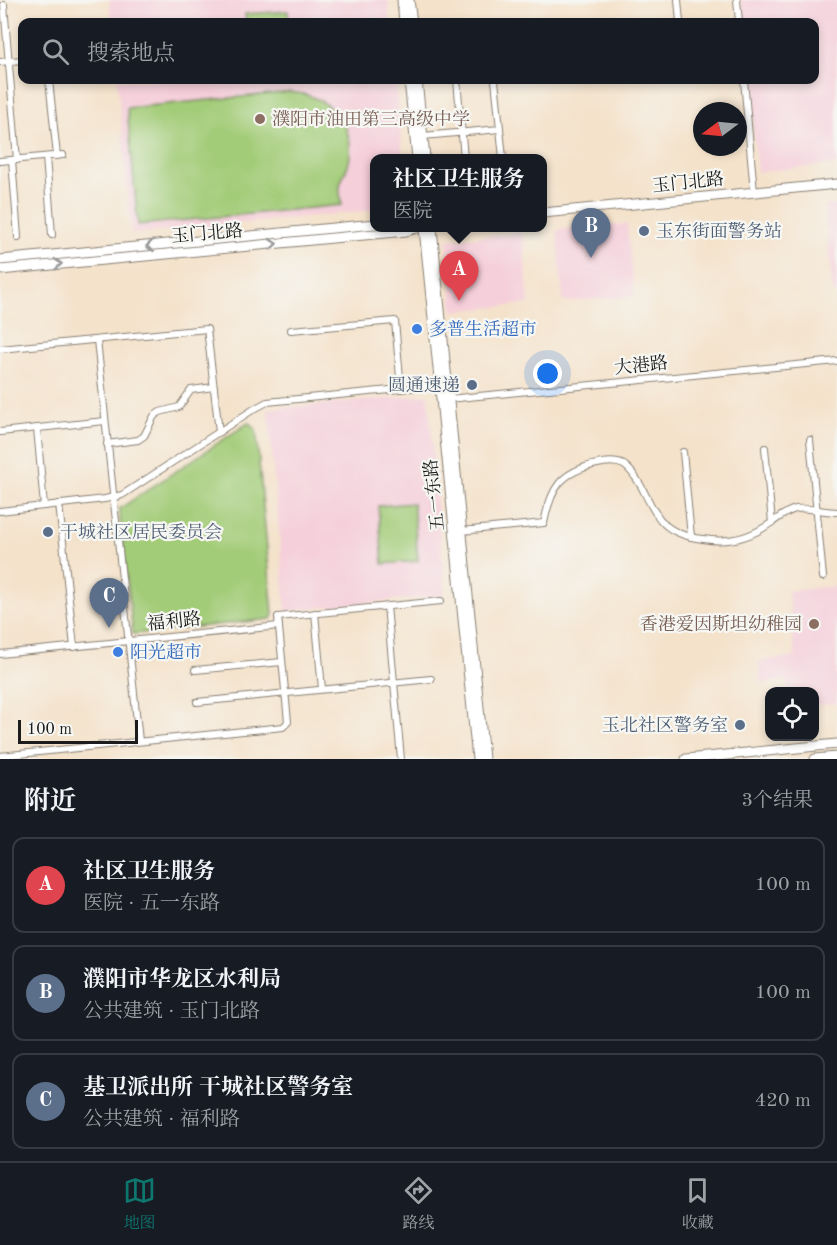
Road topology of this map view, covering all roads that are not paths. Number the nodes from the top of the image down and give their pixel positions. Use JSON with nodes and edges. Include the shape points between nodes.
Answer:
{"nodes":[{"id":1,"x":402,"y":0,"type":"edge"},
{"id":2,"x":409,"y":0,"type":"edge"},
{"id":3,"x":678,"y":0,"type":"edge"},
{"id":4,"x":736,"y":0,"type":"edge"},
{"id":5,"x":4,"y":5,"type":"dead end"},
{"id":6,"x":404,"y":18,"type":"edge"},
{"id":7,"x":411,"y":18,"type":"edge"},
{"id":8,"x":680,"y":18,"type":"edge"},
{"id":9,"x":738,"y":18,"type":"edge"},
{"id":10,"x":18,"y":61,"type":"edge"},
{"id":11,"x":0,"y":62,"type":"edge"},
{"id":12,"x":8,"y":62,"type":"junction"},
{"id":13,"x":50,"y":84,"type":"edge"},
{"id":14,"x":410,"y":84,"type":"edge"},
{"id":15,"x":417,"y":84,"type":"edge"},
{"id":16,"x":457,"y":84,"type":"edge"},
{"id":17,"x":495,"y":84,"type":"edge"},
{"id":18,"x":744,"y":84,"type":"edge"},
{"id":19,"x":500,"y":129,"type":"junction"},
{"id":20,"x":462,"y":132,"type":"junction"},
{"id":21,"x":423,"y":136,"type":"junction"},
{"id":22,"x":417,"y":154,"type":"edge"},
{"id":23,"x":425,"y":154,"type":"edge"},
{"id":24,"x":464,"y":154,"type":"edge"},
{"id":25,"x":502,"y":154,"type":"edge"},
{"id":26,"x":45,"y":157,"type":"junction"},
{"id":27,"x":14,"y":160,"type":"junction"},
{"id":28,"x":0,"y":161,"type":"edge"},
{"id":29,"x":837,"y":184,"type":"edge"},
{"id":30,"x":754,"y":192,"type":"junction"},
{"id":31,"x":547,"y":213,"type":"edge"},
{"id":32,"x":370,"y":224,"type":"edge"},
{"id":33,"x":394,"y":232,"type":"edge"},
{"id":34,"x":424,"y":232,"type":"edge"},
{"id":35,"x":432,"y":232,"type":"edge"},
{"id":36,"x":52,"y":235,"type":"dead end"},
{"id":37,"x":18,"y":237,"type":"dead end"},
{"id":38,"x":0,"y":260,"type":"edge"},
{"id":39,"x":0,"y":270,"type":"edge"},
{"id":40,"x":291,"y":330,"type":"dead end"},
{"id":41,"x":97,"y":340,"type":"junction"},
{"id":42,"x":0,"y":349,"type":"edge"},
{"id":43,"x":837,"y":361,"type":"edge"},
{"id":44,"x":443,"y":384,"type":"junction"},
{"id":45,"x":214,"y":387,"type":"junction"},
{"id":46,"x":402,"y":389,"type":"junction"},
{"id":47,"x":448,"y":399,"type":"junction"},
{"id":48,"x":105,"y":421,"type":"junction"},
{"id":49,"x":37,"y":428,"type":"junction"},
{"id":50,"x":0,"y":432,"type":"edge"},
{"id":51,"x":219,"y":432,"type":"junction"},
{"id":52,"x":810,"y":440,"type":"dead end"},
{"id":53,"x":107,"y":444,"type":"junction"},
{"id":54,"x":765,"y":448,"type":"dead end"},
{"id":55,"x":683,"y":452,"type":"dead end"},
{"id":56,"x":112,"y":498,"type":"junction"},
{"id":57,"x":59,"y":504,"type":"junction"},
{"id":58,"x":44,"y":506,"type":"junction"},
{"id":59,"x":817,"y":510,"type":"junction"},
{"id":60,"x":0,"y":511,"type":"edge"},
{"id":61,"x":837,"y":512,"type":"edge"},
{"id":62,"x":772,"y":523,"type":"junction"},
{"id":63,"x":461,"y":531,"type":"junction"},
{"id":64,"x":691,"y":537,"type":"junction"},
{"id":65,"x":823,"y":577,"type":"dead end"},
{"id":66,"x":441,"y":601,"type":"dead end"},
{"id":67,"x":387,"y":606,"type":"junction"},
{"id":68,"x":315,"y":613,"type":"junction"},
{"id":69,"x":279,"y":626,"type":"junction"},
{"id":70,"x":129,"y":641,"type":"junction"},
{"id":71,"x":74,"y":646,"type":"junction"},
{"id":72,"x":0,"y":654,"type":"edge"},
{"id":73,"x":282,"y":662,"type":"junction"},
{"id":74,"x":195,"y":670,"type":"dead end"},
{"id":75,"x":431,"y":679,"type":"dead end"},
{"id":76,"x":394,"y":683,"type":"junction"},
{"id":77,"x":322,"y":689,"type":"junction"},
{"id":78,"x":285,"y":693,"type":"junction"},
{"id":79,"x":197,"y":702,"type":"dead end"},
{"id":80,"x":138,"y":741,"type":"junction"},
{"id":81,"x":837,"y":744,"type":"edge"},
{"id":82,"x":0,"y":756,"type":"edge"},
{"id":83,"x":837,"y":757,"type":"edge"},
{"id":84,"x":401,"y":759,"type":"edge"},
{"id":85,"x":477,"y":759,"type":"edge"},
{"id":86,"x":484,"y":759,"type":"edge"},
{"id":87,"x":686,"y":759,"type":"edge"},
{"id":88,"x":815,"y":759,"type":"edge"}],
"edges":[{"from":1,"to":6,"type":"street"},
{"from":2,"to":7,"type":"street"},
{"from":3,"to":8,"type":"street"},
{"from":4,"to":9,"type":"street"},
{"from":5,"to":12,"type":"street"},
{"from":10,"to":12,"type":"street"},
{"from":11,"to":12,"type":"street"},
{"from":12,"to":27,"type":"street"},
{"from":13,"to":26,"type":"street","via":[[60,156]]},
{"from":14,"to":22,"type":"street"},
{"from":15,"to":21,"type":"street"},
{"from":16,"to":20,"type":"street"},
{"from":17,"to":19,"type":"street"},
{"from":18,"to":30,"type":"street"},
{"from":19,"to":20,"type":"street"},
{"from":19,"to":25,"type":"street"},
{"from":20,"to":21,"type":"street"},
{"from":20,"to":24,"type":"street"},
{"from":21,"to":23,"type":"street"},
{"from":26,"to":27,"type":"street"},
{"from":26,"to":36,"type":"street"},
{"from":27,"to":28,"type":"street"},
{"from":27,"to":37,"type":"street"},
{"from":29,"to":30,"type":"street","name":"玉门北路"},
{"from":30,"to":31,"type":"street","name":"玉门北路"},
{"from":32,"to":38,"type":"street","name":"玉门北路","one_way":true},
{"from":39,"to":33,"type":"street","name":"玉门北路","one_way":true},
{"from":34,"to":44,"type":"street","name":"五一东路"},
{"from":35,"to":44,"type":"street","name":"五一东路"},
{"from":40,"to":46,"type":"street","via":[[395,321]]},
{"from":41,"to":42,"type":"street"},
{"from":41,"to":45,"type":"street","via":[[207,329]]},
{"from":41,"to":48,"type":"street"},
{"from":43,"to":47,"type":"street","name":"大港路"},
{"from":44,"to":46,"type":"street"},
{"from":44,"to":47,"type":"street","name":"五一东路"},
{"from":44,"to":85,"type":"street","name":"五一东路"},
{"from":45,"to":51,"type":"street"},
{"from":45,"to":53,"type":"street","via":[[190,390],[179,407],[154,416],[138,440]]},
{"from":46,"to":51,"type":"street","via":[[267,402]]},
{"from":47,"to":63,"type":"street","name":"五一东路"},
{"from":48,"to":49,"type":"street"},
{"from":48,"to":53,"type":"street"},
{"from":49,"to":50,"type":"street"},
{"from":49,"to":58,"type":"street"},
{"from":51,"to":56,"type":"street","via":[[130,491]]},
{"from":52,"to":59,"type":"street"},
{"from":53,"to":56,"type":"street"},
{"from":54,"to":62,"type":"street"},
{"from":55,"to":64,"type":"street"},
{"from":56,"to":57,"type":"street"},
{"from":56,"to":70,"type":"street"},
{"from":57,"to":58,"type":"street"},
{"from":57,"to":71,"type":"street"},
{"from":58,"to":60,"type":"street"},
{"from":59,"to":61,"type":"street"},
{"from":59,"to":62,"type":"street","via":[[798,509]]},
{"from":59,"to":65,"type":"street"},
{"from":62,"to":64,"type":"street","via":[[741,538]]},
{"from":63,"to":64,"type":"street","via":[[544,523],[549,501],[564,477],[586,466],[615,462],[637,478],[672,532]]},
{"from":63,"to":86,"type":"street","name":"五一东路"},
{"from":66,"to":67,"type":"street"},
{"from":67,"to":68,"type":"street"},
{"from":67,"to":76,"type":"street"},
{"from":68,"to":69,"type":"street","via":[[278,616]]},
{"from":68,"to":77,"type":"street"},
{"from":69,"to":70,"type":"street","name":"福利路"},
{"from":69,"to":73,"type":"street"},
{"from":70,"to":71,"type":"street","name":"福利路"},
{"from":70,"to":80,"type":"street"},
{"from":71,"to":72,"type":"street","name":"福利路"},
{"from":73,"to":74,"type":"street"},
{"from":73,"to":78,"type":"street"},
{"from":75,"to":76,"type":"street"},
{"from":76,"to":77,"type":"street"},
{"from":76,"to":84,"type":"street"},
{"from":77,"to":78,"type":"street"},
{"from":78,"to":79,"type":"street"},
{"from":78,"to":80,"type":"street","via":[[288,722],[283,727]]},
{"from":80,"to":82,"type":"street"},
{"from":81,"to":87,"type":"street"},
{"from":83,"to":88,"type":"street"}]}
